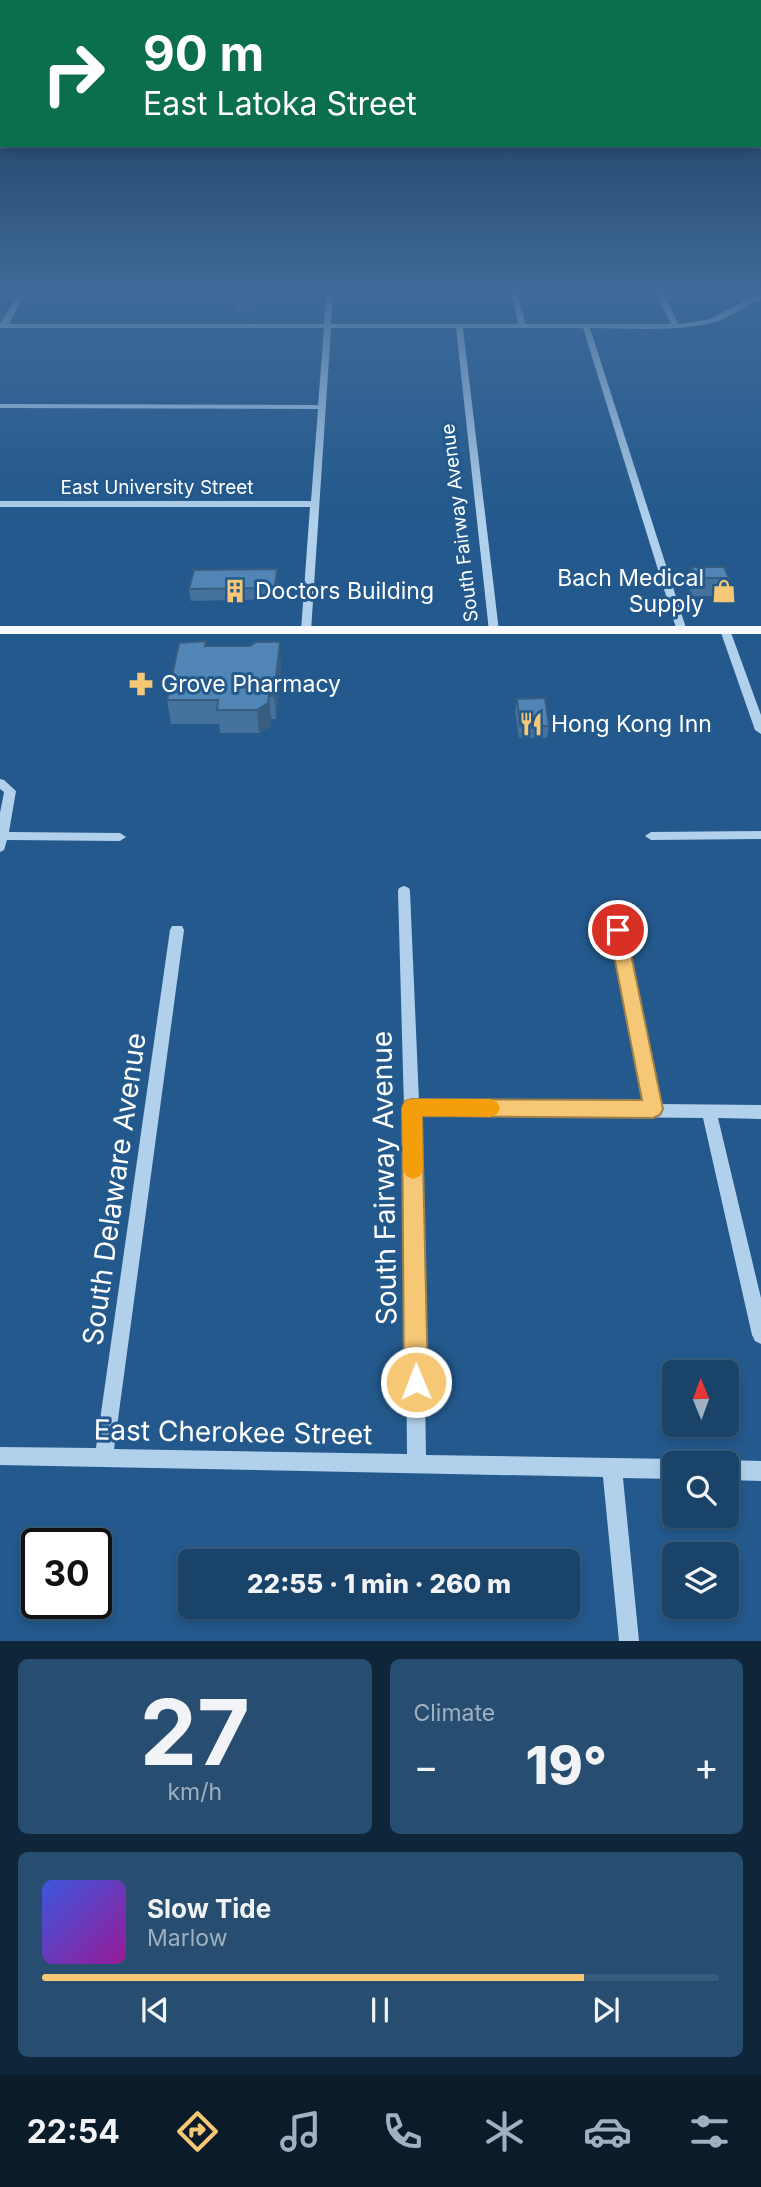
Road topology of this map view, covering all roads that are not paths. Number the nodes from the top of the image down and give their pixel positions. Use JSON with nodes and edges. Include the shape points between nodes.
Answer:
{"nodes":[{"id":1,"x":324,"y":366,"type":"edge"},
{"id":2,"x":463,"y":366,"type":"edge"},
{"id":3,"x":598,"y":366,"type":"edge"},
{"id":4,"x":0,"y":406,"type":"edge"},
{"id":5,"x":321,"y":407,"type":"junction"},
{"id":6,"x":0,"y":504,"type":"edge"},
{"id":7,"x":314,"y":504,"type":"junction"},
{"id":8,"x":0,"y":630,"type":"edge"},
{"id":9,"x":761,"y":630,"type":"edge"},
{"id":10,"x":306,"y":631,"type":"junction"},
{"id":11,"x":494,"y":631,"type":"junction"},
{"id":12,"x":682,"y":631,"type":"junction"},
{"id":13,"x":725,"y":631,"type":"junction"},
{"id":14,"x":761,"y":730,"type":"edge"},
{"id":15,"x":0,"y":783,"type":"edge"},
{"id":16,"x":761,"y":835,"type":"edge"},
{"id":17,"x":651,"y":836,"type":"dead end"},
{"id":18,"x":120,"y":837,"type":"dead end"},
{"id":19,"x":2,"y":841,"type":"edge"},
{"id":20,"x":404,"y":891,"type":"dead end"},
{"id":21,"x":177,"y":930,"type":"dead end"},
{"id":22,"x":618,"y":930,"type":"dead end"},
{"id":23,"x":412,"y":1108,"type":"junction"},
{"id":24,"x":653,"y":1109,"type":"junction"},
{"id":25,"x":709,"y":1111,"type":"junction"},
{"id":26,"x":761,"y":1112,"type":"edge"},
{"id":27,"x":761,"y":1335,"type":"edge"},
{"id":28,"x":0,"y":1456,"type":"edge"},
{"id":29,"x":104,"y":1456,"type":"junction"},
{"id":30,"x":417,"y":1464,"type":"junction"},
{"id":31,"x":612,"y":1468,"type":"junction"},
{"id":32,"x":662,"y":1469,"type":"edge"},
{"id":33,"x":739,"y":1470,"type":"edge"},
{"id":34,"x":761,"y":1471,"type":"edge"},
{"id":35,"x":629,"y":1641,"type":"edge"}],
"edges":[{"from":1,"to":5,"type":"street"},
{"from":2,"to":11,"type":"street","name":"South Fairway Avenue"},
{"from":3,"to":12,"type":"street"},
{"from":4,"to":5,"type":"street"},
{"from":5,"to":7,"type":"street"},
{"from":6,"to":7,"type":"street","name":"East University Street"},
{"from":7,"to":10,"type":"street"},
{"from":8,"to":10,"type":"main road"},
{"from":9,"to":13,"type":"main road"},
{"from":10,"to":11,"type":"main road"},
{"from":11,"to":12,"type":"main road"},
{"from":12,"to":13,"type":"main road"},
{"from":13,"to":14,"type":"street"},
{"from":15,"to":19,"type":"street","via":[[10,791]]},
{"from":16,"to":17,"type":"street"},
{"from":18,"to":19,"type":"street"},
{"from":20,"to":23,"type":"street","name":"South Fairway Avenue"},
{"from":21,"to":29,"type":"street","name":"South Delaware Avenue"},
{"from":22,"to":24,"type":"street"},
{"from":23,"to":24,"type":"street"},
{"from":23,"to":30,"type":"street","name":"South Fairway Avenue"},
{"from":24,"to":25,"type":"street"},
{"from":25,"to":26,"type":"street"},
{"from":25,"to":27,"type":"street"},
{"from":28,"to":29,"type":"street","name":"East Cherokee Street"},
{"from":29,"to":30,"type":"street","name":"East Cherokee Street"},
{"from":30,"to":31,"type":"street","name":"East Cherokee Street"},
{"from":31,"to":32,"type":"street","name":"East Cherokee Street"},
{"from":31,"to":35,"type":"street"},
{"from":33,"to":34,"type":"street"}]}
